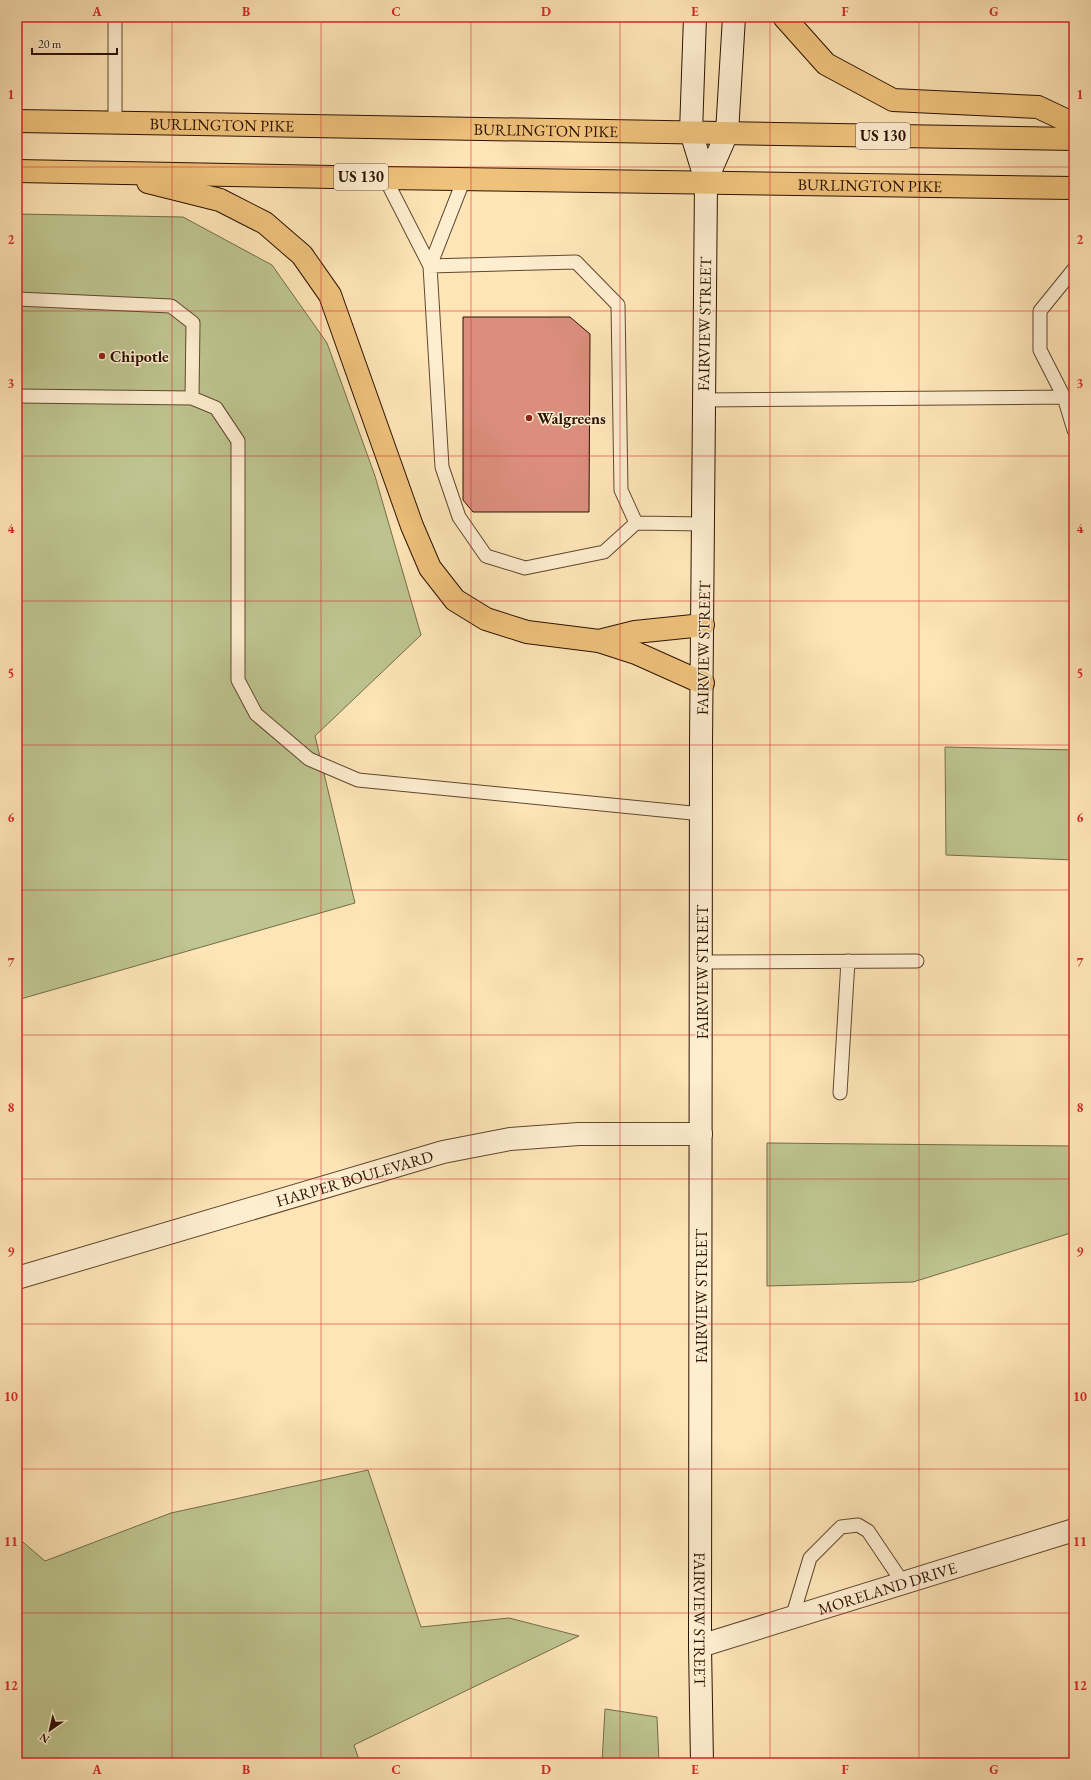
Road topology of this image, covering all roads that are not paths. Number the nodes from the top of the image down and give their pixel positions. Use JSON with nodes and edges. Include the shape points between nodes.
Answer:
{"nodes":[{"id":1,"x":115,"y":17,"type":"edge"},
{"id":2,"x":695,"y":17,"type":"edge"},
{"id":3,"x":734,"y":17,"type":"edge"},
{"id":4,"x":784,"y":17,"type":"edge"},
{"id":5,"x":17,"y":121,"type":"edge"},
{"id":6,"x":115,"y":122,"type":"junction"},
{"id":7,"x":1074,"y":124,"type":"edge"},
{"id":8,"x":692,"y":132,"type":"junction"},
{"id":9,"x":727,"y":133,"type":"junction"},
{"id":10,"x":1074,"y":139,"type":"edge"},
{"id":11,"x":17,"y":171,"type":"edge"},
{"id":12,"x":112,"y":172,"type":"junction"},
{"id":13,"x":385,"y":178,"type":"junction"},
{"id":14,"x":464,"y":179,"type":"junction"},
{"id":15,"x":706,"y":181,"type":"junction"},
{"id":16,"x":1074,"y":188,"type":"edge"},
{"id":17,"x":430,"y":266,"type":"junction"},
{"id":18,"x":1074,"y":269,"type":"edge"},
{"id":19,"x":17,"y":299,"type":"edge"},
{"id":20,"x":17,"y":396,"type":"edge"},
{"id":21,"x":1064,"y":397,"type":"junction"},
{"id":22,"x":192,"y":398,"type":"junction"},
{"id":23,"x":703,"y":400,"type":"junction"},
{"id":24,"x":1074,"y":430,"type":"edge"},
{"id":25,"x":636,"y":523,"type":"junction"},
{"id":26,"x":704,"y":524,"type":"junction"},
{"id":27,"x":703,"y":625,"type":"junction"},
{"id":28,"x":599,"y":641,"type":"junction"},
{"id":29,"x":703,"y":683,"type":"junction"},
{"id":30,"x":702,"y":814,"type":"junction"},
{"id":31,"x":848,"y":961,"type":"junction"},
{"id":32,"x":918,"y":961,"type":"dead end"},
{"id":33,"x":702,"y":962,"type":"junction"},
{"id":34,"x":840,"y":1092,"type":"dead end"},
{"id":35,"x":701,"y":1134,"type":"junction"},
{"id":36,"x":17,"y":1278,"type":"edge"},
{"id":37,"x":1074,"y":1530,"type":"edge"},
{"id":38,"x":903,"y":1584,"type":"junction"},
{"id":39,"x":792,"y":1618,"type":"junction"},
{"id":40,"x":700,"y":1646,"type":"junction"},
{"id":41,"x":702,"y":1763,"type":"edge"}],
"edges":[{"from":1,"to":6,"type":"lane"},
{"from":2,"to":8,"type":"street"},
{"from":3,"to":9,"type":"street"},
{"from":4,"to":7,"type":"highway","via":[[826,64],[893,100],[1038,107]]},
{"from":5,"to":6,"type":"highway","name":"BURLINGTON PIKE","number":"US 130"},
{"from":6,"to":8,"type":"highway","name":"BURLINGTON PIKE","number":"US 130"},
{"from":8,"to":9,"type":"highway","name":"BURLINGTON PIKE","number":"US 130"},
{"from":8,"to":15,"type":"street"},
{"from":9,"to":10,"type":"highway","name":"BURLINGTON PIKE","number":"US 130"},
{"from":9,"to":15,"type":"street"},
{"from":11,"to":12,"type":"highway","name":"BURLINGTON PIKE","number":"US 130"},
{"from":12,"to":13,"type":"highway","name":"BURLINGTON PIKE","number":"US 130"},
{"from":12,"to":28,"type":"highway","via":[[220,200],[265,223],[302,255],[330,295],[412,526],[430,568],[455,600],[486,619],[527,632]]},
{"from":13,"to":14,"type":"highway","name":"BURLINGTON PIKE","number":"US 130"},
{"from":13,"to":17,"type":"lane"},
{"from":14,"to":15,"type":"highway","name":"BURLINGTON PIKE","number":"US 130"},
{"from":14,"to":17,"type":"lane"},
{"from":15,"to":16,"type":"highway","name":"BURLINGTON PIKE","number":"US 130"},
{"from":15,"to":23,"type":"street","name":"FAIRVIEW STREET"},
{"from":17,"to":25,"type":"lane","via":[[576,262],[618,305],[621,490]]},
{"from":17,"to":25,"type":"lane","via":[[442,467],[458,517],[486,556],[525,568],[604,552]]},
{"from":18,"to":21,"type":"lane","via":[[1040,311],[1040,350]]},
{"from":19,"to":22,"type":"lane","via":[[171,306],[193,324]]},
{"from":20,"to":22,"type":"lane"},
{"from":21,"to":23,"type":"lane"},
{"from":21,"to":24,"type":"lane"},
{"from":22,"to":30,"type":"lane","via":[[216,408],[238,442],[238,680],[256,714],[309,759],[358,780]]},
{"from":23,"to":26,"type":"street","name":"FAIRVIEW STREET"},
{"from":25,"to":26,"type":"lane"},
{"from":26,"to":27,"type":"street","name":"FAIRVIEW STREET"},
{"from":27,"to":28,"type":"highway","via":[[635,632]]},
{"from":27,"to":29,"type":"street","name":"FAIRVIEW STREET"},
{"from":28,"to":29,"type":"highway","via":[[636,653]]},
{"from":29,"to":30,"type":"street","name":"FAIRVIEW STREET"},
{"from":30,"to":33,"type":"street","name":"FAIRVIEW STREET"},
{"from":31,"to":32,"type":"lane"},
{"from":31,"to":33,"type":"lane"},
{"from":31,"to":34,"type":"lane"},
{"from":33,"to":35,"type":"street","name":"FAIRVIEW STREET"},
{"from":35,"to":36,"type":"street","name":"HARPER BOULEVARD","via":[[579,1134],[510,1139],[442,1152]]},
{"from":35,"to":40,"type":"street","name":"FAIRVIEW STREET"},
{"from":37,"to":38,"type":"street","name":"MORELAND DRIVE"},
{"from":38,"to":39,"type":"street","name":"MORELAND DRIVE"},
{"from":38,"to":39,"type":"lane","via":[[868,1531],[858,1525],[841,1526],[810,1558]]},
{"from":39,"to":40,"type":"street","name":"MORELAND DRIVE"},
{"from":40,"to":41,"type":"street","name":"FAIRVIEW STREET"}]}
